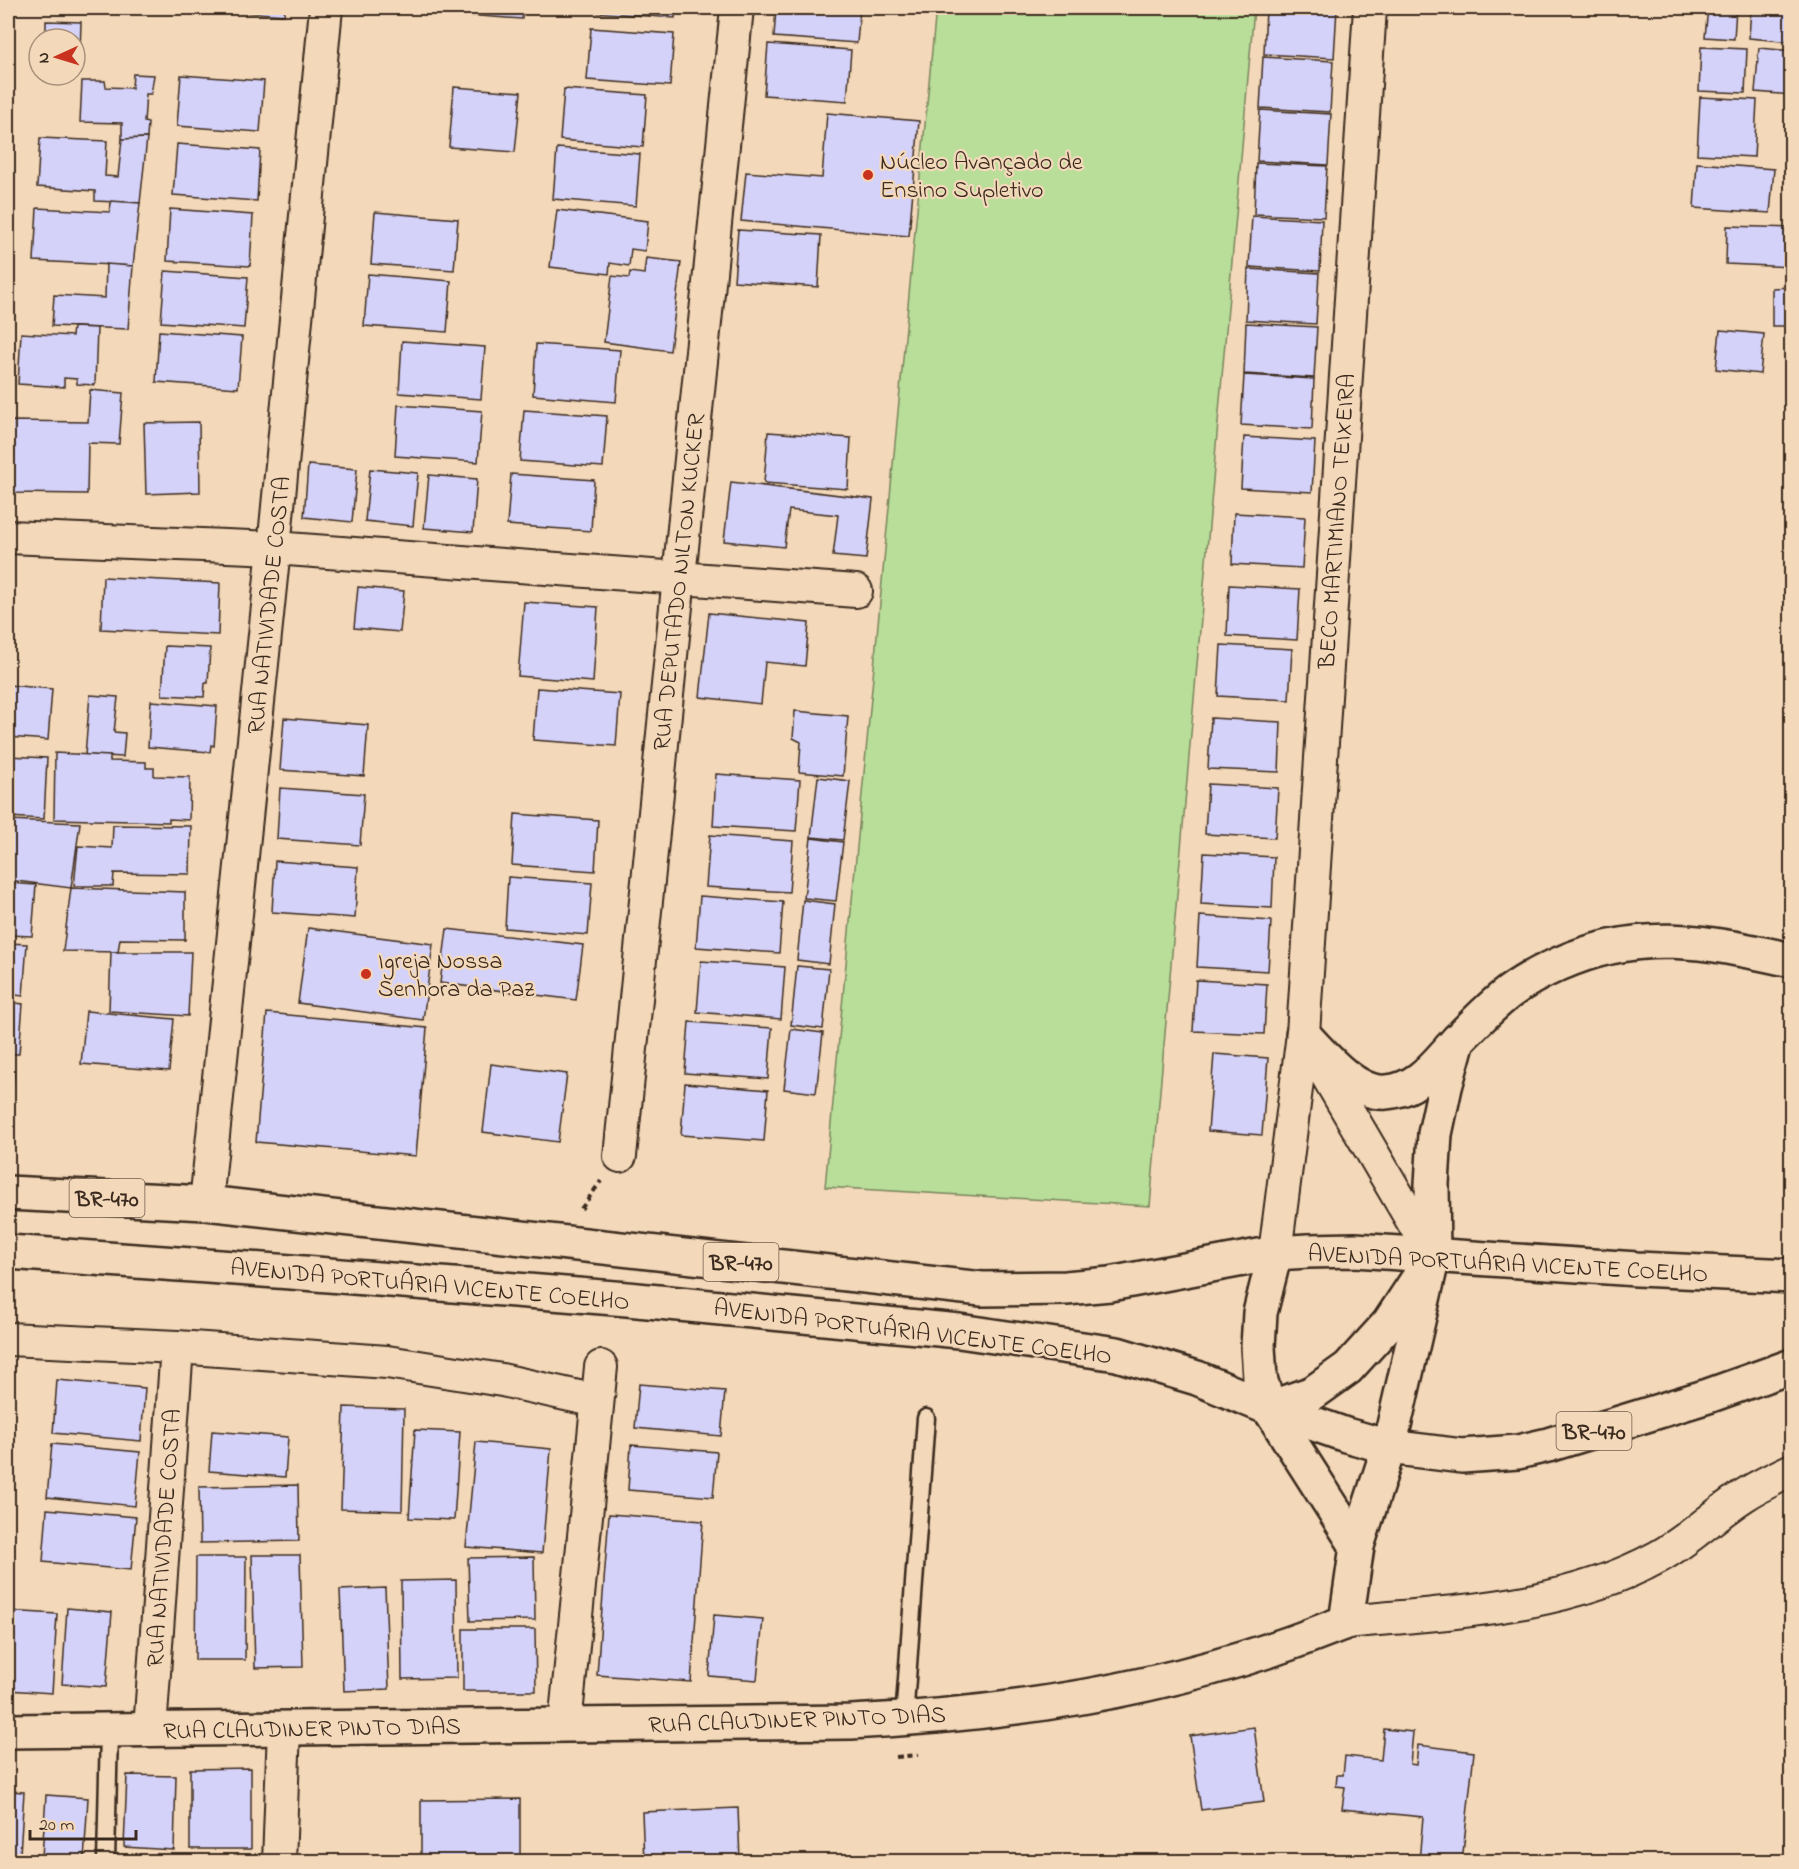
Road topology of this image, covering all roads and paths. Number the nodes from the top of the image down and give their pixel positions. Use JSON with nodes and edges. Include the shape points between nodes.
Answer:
{"nodes":[{"id":1,"x":326,"y":8,"type":"edge"},
{"id":2,"x":736,"y":8,"type":"edge"},
{"id":3,"x":1370,"y":8,"type":"edge"},
{"id":4,"x":8,"y":537,"type":"edge"},
{"id":5,"x":274,"y":548,"type":"junction"},
{"id":6,"x":679,"y":578,"type":"junction"},
{"id":7,"x":856,"y":591,"type":"dead end"},
{"id":8,"x":1791,"y":960,"type":"edge"},
{"id":9,"x":1303,"y":1034,"type":"junction"},
{"id":10,"x":1458,"y":1040,"type":"junction"},
{"id":11,"x":620,"y":1156,"type":"joint"},
{"id":12,"x":8,"y":1193,"type":"edge"},
{"id":13,"x":206,"y":1203,"type":"junction"},
{"id":14,"x":558,"y":1242,"type":"junction"},
{"id":15,"x":8,"y":1252,"type":"edge"},
{"id":16,"x":1275,"y":1253,"type":"junction"},
{"id":17,"x":1433,"y":1256,"type":"junction"},
{"id":18,"x":1791,"y":1276,"type":"edge"},
{"id":19,"x":8,"y":1339,"type":"edge"},
{"id":20,"x":177,"y":1347,"type":"junction"},
{"id":21,"x":1791,"y":1366,"type":"edge"},
{"id":22,"x":601,"y":1367,"type":"dead end"},
{"id":23,"x":597,"y":1401,"type":"junction"},
{"id":24,"x":1269,"y":1408,"type":"junction"},
{"id":25,"x":926,"y":1418,"type":"dead end"},
{"id":26,"x":1389,"y":1447,"type":"junction"},
{"id":27,"x":1791,"y":1470,"type":"edge"},
{"id":28,"x":1357,"y":1546,"type":"junction"},
{"id":29,"x":1346,"y":1622,"type":"junction"},
{"id":30,"x":904,"y":1720,"type":"junction"},
{"id":31,"x":565,"y":1725,"type":"junction"},
{"id":32,"x":284,"y":1728,"type":"junction"},
{"id":33,"x":109,"y":1730,"type":"junction"},
{"id":34,"x":150,"y":1730,"type":"junction"},
{"id":35,"x":8,"y":1731,"type":"edge"},
{"id":36,"x":106,"y":1862,"type":"edge"},
{"id":37,"x":279,"y":1862,"type":"edge"}],
"edges":[{"from":1,"to":5,"type":"street","name":"RUA NATIVIDADE COSTA"},
{"from":2,"to":6,"type":"street","name":"RUA DEPUTADO NILTON KUCKER"},
{"from":3,"to":9,"type":"street","name":"BECO MARTIMIANO TEIXEIRA"},
{"from":4,"to":5,"type":"street"},
{"from":5,"to":6,"type":"street"},
{"from":5,"to":13,"type":"street","name":"RUA NATIVIDADE COSTA"},
{"from":6,"to":7,"type":"street"},
{"from":6,"to":11,"type":"street","name":"RUA DEPUTADO NILTON KUCKER"},
{"from":8,"to":10,"type":"main road","via":[[1675,941],[1639,941],[1606,947],[1524,982]]},
{"from":9,"to":10,"type":"main road","via":[[1340,1074],[1384,1093],[1404,1089],[1425,1076]]},
{"from":9,"to":16,"type":"street","name":"BECO MARTIMIANO TEIXEIRA"},
{"from":9,"to":17,"type":"street"},
{"from":10,"to":17,"type":"main road","via":[[1436,1134]]},
{"from":11,"to":14,"type":"path"},
{"from":12,"to":13,"type":"main road","name":"AVENIDA PORTUÁRIA VICENTE COELHO","number":"BR-470"},
{"from":13,"to":14,"type":"main road","name":"AVENIDA PORTUÁRIA VICENTE COELHO","number":"BR-470"},
{"from":14,"to":16,"type":"main road","name":"AVENIDA PORTUÁRIA VICENTE COELHO","number":"BR-470","via":[[982,1289],[1110,1284]]},
{"from":15,"to":24,"type":"main road","name":"AVENIDA PORTUÁRIA VICENTE COELHO","number":"BR-470","via":[[616,1298],[959,1331],[1117,1354],[1197,1378]]},
{"from":16,"to":17,"type":"main road","name":"AVENIDA PORTUÁRIA VICENTE COELHO","number":"BR-470","via":[[1355,1250]]},
{"from":16,"to":24,"type":"main road","via":[[1260,1313],[1258,1347],[1260,1378]]},
{"from":17,"to":18,"type":"main road","name":"AVENIDA PORTUÁRIA VICENTE COELHO","number":"BR-470"},
{"from":17,"to":24,"type":"main road","via":[[1389,1323],[1348,1368],[1313,1393]]},
{"from":17,"to":26,"type":"main road"},
{"from":19,"to":20,"type":"street"},
{"from":20,"to":23,"type":"street","via":[[387,1362],[502,1380]]},
{"from":20,"to":34,"type":"street","name":"RUA NATIVIDADE COSTA"},
{"from":21,"to":26,"type":"main road","name":"AVENIDA PORTUÁRIA VICENTE COELHO","number":"BR-470","via":[[1698,1399],[1518,1452],[1462,1456]]},
{"from":22,"to":23,"type":"street"},
{"from":23,"to":31,"type":"street"},
{"from":24,"to":26,"type":"main road","name":"AVENIDA PORTUÁRIA VICENTE COELHO","number":"BR-470"},
{"from":24,"to":28,"type":"main road"},
{"from":25,"to":30,"type":"lane"},
{"from":26,"to":28,"type":"main road"},
{"from":27,"to":29,"type":"street","name":"RUA CLAUDINER PINTO DIAS","via":[[1744,1495],[1660,1557],[1612,1579],[1486,1608]]},
{"from":28,"to":29,"type":"main road"},
{"from":29,"to":30,"type":"main road","name":"RUA CLAUDINER PINTO DIAS","via":[[1274,1649],[1141,1684],[983,1712]]},
{"from":30,"to":31,"type":"main road","name":"RUA CLAUDINER PINTO DIAS"},
{"from":31,"to":32,"type":"main road","name":"RUA CLAUDINER PINTO DIAS"},
{"from":32,"to":34,"type":"main road","name":"RUA CLAUDINER PINTO DIAS"},
{"from":32,"to":37,"type":"street"},
{"from":33,"to":34,"type":"main road","name":"RUA CLAUDINER PINTO DIAS"},
{"from":33,"to":35,"type":"main road","name":"RUA CLAUDINER PINTO DIAS"},
{"from":33,"to":36,"type":"lane"}]}
